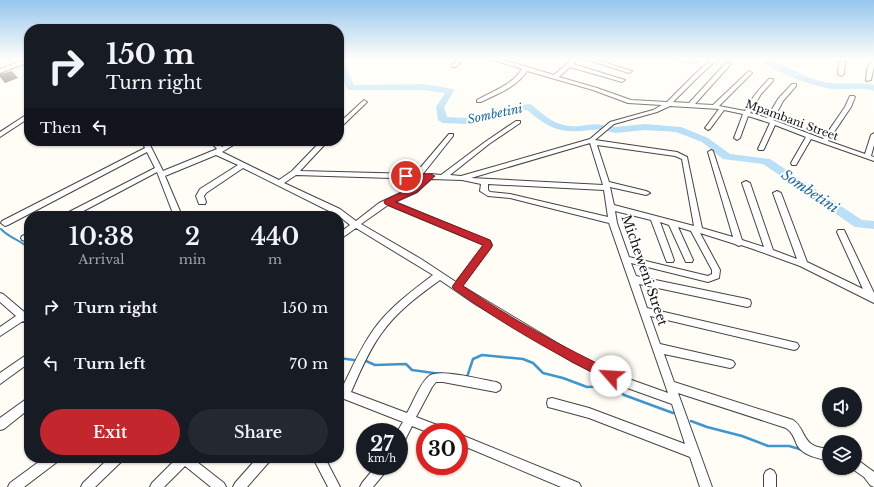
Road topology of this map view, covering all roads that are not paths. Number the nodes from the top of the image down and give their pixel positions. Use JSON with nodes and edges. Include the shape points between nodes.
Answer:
{"nodes":[{"id":1,"x":514,"y":82,"type":"edge"},
{"id":2,"x":570,"y":82,"type":"edge"},
{"id":3,"x":690,"y":82,"type":"edge"},
{"id":4,"x":712,"y":82,"type":"edge"},
{"id":5,"x":740,"y":82,"type":"edge"},
{"id":6,"x":770,"y":82,"type":"edge"},
{"id":7,"x":794,"y":86,"type":"dead end"},
{"id":8,"x":852,"y":97,"type":"dead end"},
{"id":9,"x":479,"y":101,"type":"dead end"},
{"id":10,"x":364,"y":102,"type":"dead end"},
{"id":11,"x":667,"y":105,"type":"junction"},
{"id":12,"x":691,"y":105,"type":"junction"},
{"id":13,"x":714,"y":107,"type":"junction"},
{"id":14,"x":723,"y":108,"type":"junction"},
{"id":15,"x":746,"y":113,"type":"junction"},
{"id":16,"x":24,"y":118,"type":"edge"},
{"id":17,"x":344,"y":121,"type":"edge"},
{"id":18,"x":771,"y":121,"type":"junction"},
{"id":19,"x":518,"y":122,"type":"dead end"},
{"id":20,"x":708,"y":128,"type":"dead end"},
{"id":21,"x":0,"y":135,"type":"edge"},
{"id":22,"x":451,"y":135,"type":"dead end"},
{"id":23,"x":874,"y":135,"type":"edge"},
{"id":24,"x":810,"y":136,"type":"junction"},
{"id":25,"x":736,"y":138,"type":"dead end"},
{"id":26,"x":593,"y":141,"type":"junction"},
{"id":27,"x":824,"y":142,"type":"junction"},
{"id":28,"x":216,"y":146,"type":"edge"},
{"id":29,"x":228,"y":146,"type":"edge"},
{"id":30,"x":320,"y":146,"type":"edge"},
{"id":31,"x":149,"y":148,"type":"joint"},
{"id":32,"x":761,"y":149,"type":"dead end"},
{"id":33,"x":218,"y":151,"type":"junction"},
{"id":34,"x":711,"y":152,"type":"dead end"},
{"id":35,"x":871,"y":158,"type":"edge"},
{"id":36,"x":794,"y":163,"type":"dead end"},
{"id":37,"x":243,"y":165,"type":"junction"},
{"id":38,"x":294,"y":173,"type":"junction"},
{"id":39,"x":161,"y":174,"type":"junction"},
{"id":40,"x":417,"y":176,"type":"junction"},
{"id":41,"x":431,"y":176,"type":"junction"},
{"id":42,"x":443,"y":177,"type":"junction"},
{"id":43,"x":462,"y":178,"type":"junction"},
{"id":44,"x":485,"y":182,"type":"junction"},
{"id":45,"x":746,"y":183,"type":"dead end"},
{"id":46,"x":279,"y":184,"type":"junction"},
{"id":47,"x":607,"y":186,"type":"junction"},
{"id":48,"x":646,"y":193,"type":"dead end"},
{"id":49,"x":777,"y":193,"type":"dead end"},
{"id":50,"x":202,"y":202,"type":"dead end"},
{"id":51,"x":388,"y":202,"type":"junction"},
{"id":52,"x":610,"y":207,"type":"junction"},
{"id":53,"x":28,"y":211,"type":"edge"},
{"id":54,"x":79,"y":211,"type":"edge"},
{"id":55,"x":176,"y":211,"type":"edge"},
{"id":56,"x":337,"y":211,"type":"edge"},
{"id":57,"x":24,"y":213,"type":"edge"},
{"id":58,"x":344,"y":216,"type":"edge"},
{"id":59,"x":654,"y":218,"type":"junction"},
{"id":60,"x":613,"y":221,"type":"junction"},
{"id":61,"x":5,"y":223,"type":"dead end"},
{"id":62,"x":672,"y":223,"type":"junction"},
{"id":63,"x":355,"y":224,"type":"junction"},
{"id":64,"x":696,"y":230,"type":"junction"},
{"id":65,"x":841,"y":232,"type":"dead end"},
{"id":66,"x":344,"y":233,"type":"edge"},
{"id":67,"x":739,"y":242,"type":"junction"},
{"id":68,"x":770,"y":252,"type":"junction"},
{"id":69,"x":626,"y":259,"type":"junction"},
{"id":70,"x":670,"y":260,"type":"dead end"},
{"id":71,"x":690,"y":260,"type":"dead end"},
{"id":72,"x":804,"y":264,"type":"junction"},
{"id":73,"x":440,"y":275,"type":"junction"},
{"id":74,"x":632,"y":279,"type":"junction"},
{"id":75,"x":457,"y":287,"type":"junction"},
{"id":76,"x":0,"y":297,"type":"edge"},
{"id":77,"x":873,"y":298,"type":"edge"},
{"id":78,"x":747,"y":303,"type":"dead end"},
{"id":79,"x":644,"y":311,"type":"junction"},
{"id":80,"x":24,"y":317,"type":"edge"},
{"id":81,"x":24,"y":320,"type":"edge"},
{"id":82,"x":0,"y":332,"type":"edge"},
{"id":83,"x":794,"y":346,"type":"dead end"},
{"id":84,"x":658,"y":348,"type":"junction"},
{"id":85,"x":24,"y":361,"type":"edge"},
{"id":86,"x":730,"y":364,"type":"dead end"},
{"id":87,"x":0,"y":379,"type":"edge"},
{"id":88,"x":671,"y":386,"type":"junction"},
{"id":89,"x":496,"y":387,"type":"dead end"},
{"id":90,"x":344,"y":390,"type":"edge"},
{"id":91,"x":344,"y":394,"type":"edge"},
{"id":92,"x":676,"y":401,"type":"junction"},
{"id":93,"x":552,"y":403,"type":"dead end"},
{"id":94,"x":24,"y":406,"type":"edge"},
{"id":95,"x":411,"y":420,"type":"junction"},
{"id":96,"x":418,"y":423,"type":"edge"},
{"id":97,"x":0,"y":425,"type":"edge"},
{"id":98,"x":408,"y":425,"type":"edge"},
{"id":99,"x":468,"y":443,"type":"edge"},
{"id":100,"x":694,"y":453,"type":"junction"},
{"id":101,"x":822,"y":453,"type":"edge"},
{"id":102,"x":46,"y":463,"type":"edge"},
{"id":103,"x":112,"y":463,"type":"edge"},
{"id":104,"x":179,"y":463,"type":"edge"},
{"id":105,"x":190,"y":463,"type":"edge"},
{"id":106,"x":261,"y":463,"type":"edge"},
{"id":107,"x":322,"y":463,"type":"edge"},
{"id":108,"x":862,"y":470,"type":"edge"},
{"id":109,"x":376,"y":475,"type":"edge"},
{"id":110,"x":872,"y":479,"type":"edge"},
{"id":111,"x":14,"y":487,"type":"edge"},
{"id":112,"x":87,"y":487,"type":"edge"},
{"id":113,"x":156,"y":487,"type":"edge"},
{"id":114,"x":220,"y":487,"type":"edge"},
{"id":115,"x":239,"y":487,"type":"edge"},
{"id":116,"x":334,"y":487,"type":"edge"},
{"id":117,"x":366,"y":487,"type":"edge"},
{"id":118,"x":575,"y":487,"type":"edge"},
{"id":119,"x":706,"y":487,"type":"edge"}],
"edges":[{"from":1,"to":9,"type":"street"},
{"from":2,"to":11,"type":"street","name":"Mpambani Street","via":[[630,102]]},
{"from":3,"to":11,"type":"street"},
{"from":4,"to":12,"type":"street"},
{"from":5,"to":13,"type":"street"},
{"from":6,"to":15,"type":"street","via":[[755,98]]},
{"from":7,"to":18,"type":"street","via":[[780,100]]},
{"from":8,"to":27,"type":"street"},
{"from":10,"to":17,"type":"street"},
{"from":11,"to":12,"type":"street","name":"Mpambani Street"},
{"from":11,"to":26,"type":"street","via":[[612,123]]},
{"from":12,"to":13,"type":"street","name":"Mpambani Street"},
{"from":13,"to":14,"type":"street","name":"Mpambani Street"},
{"from":14,"to":15,"type":"street","name":"Mpambani Street"},
{"from":14,"to":20,"type":"street"},
{"from":15,"to":18,"type":"street","name":"Mpambani Street"},
{"from":15,"to":25,"type":"street"},
{"from":16,"to":21,"type":"street"},
{"from":18,"to":24,"type":"street","name":"Mpambani Street"},
{"from":18,"to":32,"type":"street"},
{"from":19,"to":42,"type":"street"},
{"from":22,"to":40,"type":"street"},
{"from":23,"to":35,"type":"street"},
{"from":24,"to":27,"type":"street","name":"Mpambani Street"},
{"from":24,"to":36,"type":"street"},
{"from":26,"to":43,"type":"street"},
{"from":26,"to":47,"type":"street","name":"Micheweni Street"},
{"from":26,"to":64,"type":"street","via":[[677,154],[685,158]]},
{"from":27,"to":35,"type":"street","name":"Mpambani Street"},
{"from":28,"to":33,"type":"street"},
{"from":29,"to":33,"type":"street"},
{"from":30,"to":38,"type":"street"},
{"from":31,"to":39,"type":"street"},
{"from":31,"to":53,"type":"street"},
{"from":33,"to":37,"type":"street"},
{"from":33,"to":39,"type":"street"},
{"from":34,"to":67,"type":"street"},
{"from":37,"to":46,"type":"street"},
{"from":37,"to":50,"type":"street","via":[[203,191],[200,196]]},
{"from":38,"to":40,"type":"street"},
{"from":38,"to":46,"type":"street"},
{"from":39,"to":54,"type":"street"},
{"from":39,"to":55,"type":"street"},
{"from":40,"to":41,"type":"street"},
{"from":41,"to":42,"type":"street"},
{"from":41,"to":51,"type":"street","via":[[414,190]]},
{"from":42,"to":43,"type":"street"},
{"from":43,"to":44,"type":"street"},
{"from":44,"to":47,"type":"street"},
{"from":44,"to":60,"type":"street","via":[[484,191],[488,194],[510,196]]},
{"from":45,"to":68,"type":"street"},
{"from":46,"to":56,"type":"street"},
{"from":47,"to":48,"type":"street"},
{"from":47,"to":52,"type":"street","name":"Micheweni Street"},
{"from":49,"to":72,"type":"street"},
{"from":51,"to":63,"type":"street"},
{"from":51,"to":75,"type":"street","via":[[487,243]]},
{"from":52,"to":59,"type":"street"},
{"from":52,"to":60,"type":"street","name":"Micheweni Street"},
{"from":57,"to":61,"type":"street"},
{"from":58,"to":63,"type":"street"},
{"from":59,"to":62,"type":"street"},
{"from":59,"to":70,"type":"street"},
{"from":60,"to":69,"type":"street","name":"Micheweni Street"},
{"from":62,"to":64,"type":"street"},
{"from":62,"to":71,"type":"street"},
{"from":63,"to":66,"type":"street"},
{"from":63,"to":73,"type":"street"},
{"from":64,"to":67,"type":"street"},
{"from":64,"to":69,"type":"street","via":[[716,270],[714,278],[708,279]]},
{"from":65,"to":77,"type":"street"},
{"from":67,"to":68,"type":"street"},
{"from":68,"to":72,"type":"street"},
{"from":69,"to":74,"type":"street","name":"Micheweni Street"},
{"from":72,"to":77,"type":"street"},
{"from":73,"to":75,"type":"street"},
{"from":73,"to":90,"type":"street","via":[[418,291],[383,324]]},
{"from":74,"to":78,"type":"street"},
{"from":74,"to":79,"type":"street","name":"Micheweni Street"},
{"from":75,"to":92,"type":"street","via":[[574,358],[623,382]]},
{"from":76,"to":80,"type":"street"},
{"from":79,"to":83,"type":"street"},
{"from":79,"to":84,"type":"street","name":"Micheweni Street"},
{"from":81,"to":82,"type":"street"},
{"from":84,"to":86,"type":"street"},
{"from":84,"to":88,"type":"street","name":"Micheweni Street"},
{"from":85,"to":87,"type":"street"},
{"from":88,"to":92,"type":"street","name":"Micheweni Street"},
{"from":88,"to":101,"type":"street","via":[[789,424],[797,430],[805,446]]},
{"from":89,"to":95,"type":"street","via":[[436,377],[428,384]]},
{"from":91,"to":95,"type":"street"},
{"from":92,"to":100,"type":"street","name":"Micheweni Street"},
{"from":93,"to":100,"type":"street","via":[[589,413]]},
{"from":94,"to":97,"type":"street"},
{"from":95,"to":96,"type":"street"},
{"from":95,"to":98,"type":"street"},
{"from":99,"to":118,"type":"street"},
{"from":100,"to":119,"type":"street","name":"Micheweni Street"},
{"from":102,"to":111,"type":"street"},
{"from":103,"to":112,"type":"street"},
{"from":104,"to":113,"type":"street"},
{"from":105,"to":114,"type":"street"},
{"from":106,"to":115,"type":"street"},
{"from":107,"to":116,"type":"street"},
{"from":108,"to":110,"type":"street"},
{"from":109,"to":117,"type":"street"}]}
